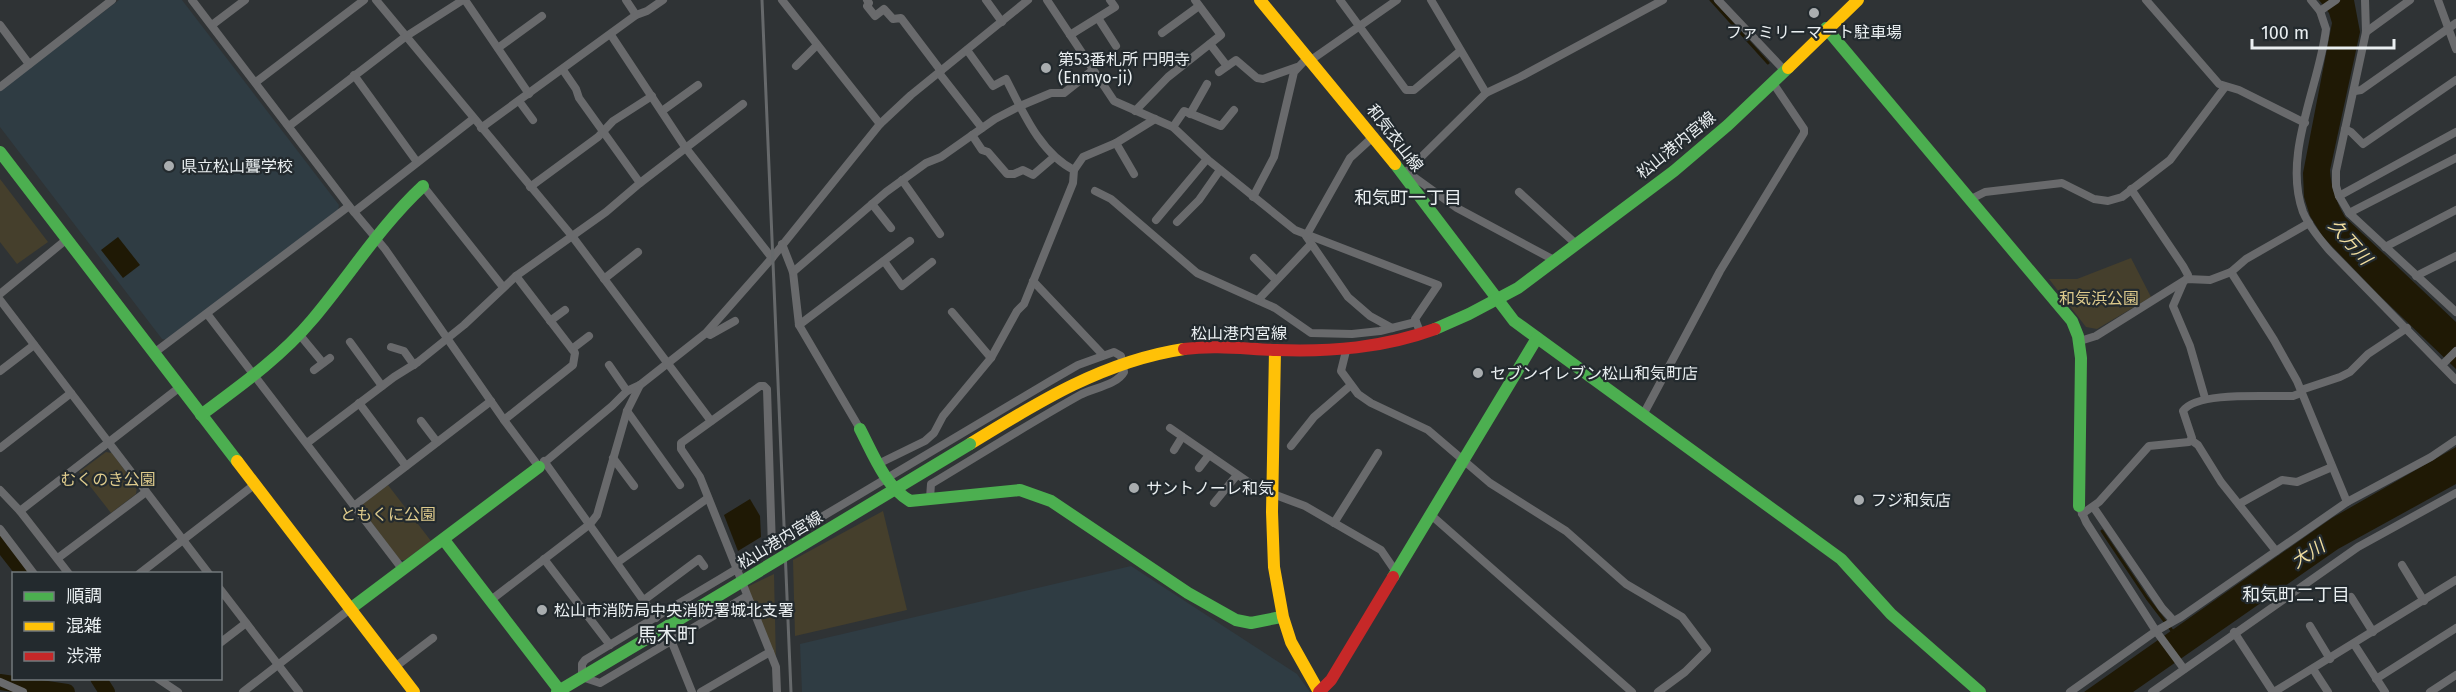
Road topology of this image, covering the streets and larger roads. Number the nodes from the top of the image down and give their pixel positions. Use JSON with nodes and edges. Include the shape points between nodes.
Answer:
{"nodes":[{"id":1,"x":112,"y":0,"type":"edge"},
{"id":2,"x":192,"y":0,"type":"edge"},
{"id":3,"x":245,"y":0,"type":"edge"},
{"id":4,"x":364,"y":0,"type":"edge"},
{"id":5,"x":376,"y":0,"type":"edge"},
{"id":6,"x":464,"y":0,"type":"edge"},
{"id":7,"x":626,"y":0,"type":"edge"},
{"id":8,"x":663,"y":0,"type":"edge"},
{"id":9,"x":867,"y":0,"type":"edge"},
{"id":10,"x":986,"y":0,"type":"edge"},
{"id":11,"x":1028,"y":0,"type":"edge"},
{"id":12,"x":1110,"y":0,"type":"edge"},
{"id":13,"x":1260,"y":0,"type":"edge"},
{"id":14,"x":1340,"y":0,"type":"edge"},
{"id":15,"x":1397,"y":0,"type":"edge"},
{"id":16,"x":1431,"y":0,"type":"edge"},
{"id":17,"x":1663,"y":0,"type":"edge"},
{"id":18,"x":1718,"y":0,"type":"edge"},
{"id":19,"x":1858,"y":0,"type":"edge"},
{"id":20,"x":2146,"y":0,"type":"edge"},
{"id":21,"x":2311,"y":0,"type":"edge"},
{"id":22,"x":2336,"y":0,"type":"edge"},
{"id":23,"x":2365,"y":0,"type":"edge"},
{"id":24,"x":2410,"y":0,"type":"edge"},
{"id":25,"x":2438,"y":0,"type":"edge"},
{"id":26,"x":1049,"y":1,"type":"edge"},
{"id":27,"x":786,"y":2,"type":"edge"},
{"id":28,"x":1197,"y":3,"type":"edge"},
{"id":29,"x":2322,"y":9,"type":"junction"},
{"id":30,"x":636,"y":15,"type":"junction"},
{"id":31,"x":542,"y":16,"type":"dead end"},
{"id":32,"x":1098,"y":18,"type":"junction"},
{"id":33,"x":1002,"y":22,"type":"junction"},
{"id":34,"x":0,"y":25,"type":"edge"},
{"id":35,"x":213,"y":25,"type":"junction"},
{"id":36,"x":1359,"y":26,"type":"junction"},
{"id":37,"x":2452,"y":26,"type":"edge"},
{"id":38,"x":1826,"y":28,"type":"junction"},
{"id":39,"x":2366,"y":32,"type":"junction"},
{"id":40,"x":1162,"y":33,"type":"dead end"},
{"id":41,"x":611,"y":35,"type":"junction"},
{"id":42,"x":1070,"y":35,"type":"junction"},
{"id":43,"x":405,"y":37,"type":"junction"},
{"id":44,"x":1210,"y":44,"type":"junction"},
{"id":45,"x":816,"y":46,"type":"junction"},
{"id":46,"x":1116,"y":46,"type":"dead end"},
{"id":47,"x":498,"y":48,"type":"junction"},
{"id":48,"x":967,"y":50,"type":"junction"},
{"id":49,"x":2456,"y":50,"type":"edge"},
{"id":50,"x":1460,"y":51,"type":"junction"},
{"id":51,"x":1306,"y":61,"type":"junction"},
{"id":52,"x":29,"y":64,"type":"junction"},
{"id":53,"x":796,"y":66,"type":"dead end"},
{"id":54,"x":1227,"y":66,"type":"junction"},
{"id":55,"x":563,"y":70,"type":"junction"},
{"id":56,"x":1093,"y":70,"type":"junction"},
{"id":57,"x":1785,"y":71,"type":"junction"},
{"id":58,"x":940,"y":72,"type":"junction"},
{"id":59,"x":1219,"y":72,"type":"dead end"},
{"id":60,"x":354,"y":75,"type":"junction"},
{"id":61,"x":2456,"y":80,"type":"edge"},
{"id":62,"x":256,"y":82,"type":"junction"},
{"id":63,"x":1773,"y":83,"type":"junction"},
{"id":64,"x":1207,"y":84,"type":"dead end"},
{"id":65,"x":698,"y":85,"type":"dead end"},
{"id":66,"x":0,"y":87,"type":"edge"},
{"id":67,"x":2225,"y":87,"type":"junction"},
{"id":68,"x":2355,"y":91,"type":"junction"},
{"id":69,"x":1486,"y":93,"type":"junction"},
{"id":70,"x":529,"y":94,"type":"junction"},
{"id":71,"x":652,"y":96,"type":"junction"},
{"id":72,"x":519,"y":101,"type":"junction"},
{"id":73,"x":743,"y":104,"type":"dead end"},
{"id":74,"x":1020,"y":106,"type":"junction"},
{"id":75,"x":1234,"y":110,"type":"dead end"},
{"id":76,"x":662,"y":111,"type":"junction"},
{"id":77,"x":1136,"y":111,"type":"junction"},
{"id":78,"x":1190,"y":114,"type":"junction"},
{"id":79,"x":473,"y":119,"type":"junction"},
{"id":80,"x":1155,"y":119,"type":"junction"},
{"id":81,"x":533,"y":120,"type":"dead end"},
{"id":82,"x":2305,"y":123,"type":"junction"},
{"id":83,"x":880,"y":124,"type":"junction"},
{"id":84,"x":289,"y":126,"type":"junction"},
{"id":85,"x":1173,"y":127,"type":"junction"},
{"id":86,"x":481,"y":128,"type":"junction"},
{"id":87,"x":982,"y":128,"type":"junction"},
{"id":88,"x":2345,"y":129,"type":"junction"},
{"id":89,"x":603,"y":132,"type":"junction"},
{"id":90,"x":2456,"y":132,"type":"edge"},
{"id":91,"x":972,"y":135,"type":"junction"},
{"id":92,"x":1374,"y":136,"type":"junction"},
{"id":93,"x":1116,"y":143,"type":"junction"},
{"id":94,"x":685,"y":147,"type":"junction"},
{"id":95,"x":0,"y":152,"type":"edge"},
{"id":96,"x":1054,"y":157,"type":"junction"},
{"id":97,"x":2456,"y":158,"type":"edge"},
{"id":98,"x":1207,"y":159,"type":"junction"},
{"id":99,"x":417,"y":162,"type":"junction"},
{"id":100,"x":1074,"y":170,"type":"junction"},
{"id":101,"x":1220,"y":170,"type":"junction"},
{"id":102,"x":1405,"y":173,"type":"junction"},
{"id":103,"x":1134,"y":174,"type":"dead end"},
{"id":104,"x":902,"y":180,"type":"junction"},
{"id":105,"x":640,"y":183,"type":"junction"},
{"id":106,"x":423,"y":186,"type":"joint"},
{"id":107,"x":530,"y":187,"type":"junction"},
{"id":108,"x":2131,"y":189,"type":"junction"},
{"id":109,"x":1095,"y":192,"type":"dead end"},
{"id":110,"x":1519,"y":192,"type":"dead end"},
{"id":111,"x":2339,"y":196,"type":"junction"},
{"id":112,"x":1253,"y":197,"type":"junction"},
{"id":113,"x":1971,"y":200,"type":"junction"},
{"id":114,"x":872,"y":204,"type":"junction"},
{"id":115,"x":351,"y":209,"type":"junction"},
{"id":116,"x":2456,"y":210,"type":"edge"},
{"id":117,"x":2349,"y":213,"type":"junction"},
{"id":118,"x":1156,"y":220,"type":"dead end"},
{"id":119,"x":1177,"y":222,"type":"dead end"},
{"id":120,"x":2309,"y":223,"type":"junction"},
{"id":121,"x":891,"y":228,"type":"dead end"},
{"id":122,"x":940,"y":234,"type":"dead end"},
{"id":123,"x":572,"y":236,"type":"junction"},
{"id":124,"x":375,"y":237,"type":"junction"},
{"id":125,"x":67,"y":239,"type":"junction"},
{"id":126,"x":1308,"y":240,"type":"junction"},
{"id":127,"x":910,"y":241,"type":"dead end"},
{"id":128,"x":782,"y":244,"type":"junction"},
{"id":129,"x":1576,"y":244,"type":"junction"},
{"id":130,"x":2385,"y":247,"type":"junction"},
{"id":131,"x":638,"y":252,"type":"dead end"},
{"id":132,"x":2456,"y":256,"type":"edge"},
{"id":133,"x":772,"y":258,"type":"junction"},
{"id":134,"x":1254,"y":258,"type":"dead end"},
{"id":135,"x":1554,"y":260,"type":"junction"},
{"id":136,"x":884,"y":261,"type":"junction"},
{"id":137,"x":932,"y":262,"type":"dead end"},
{"id":138,"x":793,"y":272,"type":"junction"},
{"id":139,"x":2231,"y":272,"type":"junction"},
{"id":140,"x":516,"y":276,"type":"junction"},
{"id":141,"x":2416,"y":276,"type":"junction"},
{"id":142,"x":604,"y":279,"type":"junction"},
{"id":143,"x":1275,"y":279,"type":"junction"},
{"id":144,"x":2185,"y":281,"type":"junction"},
{"id":145,"x":1033,"y":282,"type":"junction"},
{"id":146,"x":503,"y":287,"type":"junction"},
{"id":147,"x":0,"y":294,"type":"edge"},
{"id":148,"x":2159,"y":297,"type":"junction"},
{"id":149,"x":1498,"y":299,"type":"junction"},
{"id":150,"x":2456,"y":299,"type":"edge"},
{"id":151,"x":0,"y":300,"type":"edge"},
{"id":152,"x":1258,"y":300,"type":"junction"},
{"id":153,"x":2447,"y":304,"type":"junction"},
{"id":154,"x":2173,"y":306,"type":"junction"},
{"id":155,"x":565,"y":310,"type":"dead end"},
{"id":156,"x":952,"y":312,"type":"dead end"},
{"id":157,"x":2456,"y":312,"type":"edge"},
{"id":158,"x":208,"y":315,"type":"junction"},
{"id":159,"x":550,"y":321,"type":"junction"},
{"id":160,"x":735,"y":321,"type":"dead end"},
{"id":161,"x":799,"y":325,"type":"junction"},
{"id":162,"x":1418,"y":327,"type":"junction"},
{"id":163,"x":1392,"y":328,"type":"junction"},
{"id":164,"x":2407,"y":328,"type":"junction"},
{"id":165,"x":706,"y":333,"type":"junction"},
{"id":166,"x":299,"y":334,"type":"junction"},
{"id":167,"x":589,"y":336,"type":"dead end"},
{"id":168,"x":448,"y":338,"type":"junction"},
{"id":169,"x":1537,"y":338,"type":"junction"},
{"id":170,"x":2080,"y":341,"type":"junction"},
{"id":171,"x":350,"y":342,"type":"dead end"},
{"id":172,"x":34,"y":345,"type":"junction"},
{"id":173,"x":391,"y":347,"type":"dead end"},
{"id":174,"x":1347,"y":348,"type":"junction"},
{"id":175,"x":572,"y":349,"type":"junction"},
{"id":176,"x":1275,"y":350,"type":"junction"},
{"id":177,"x":2456,"y":351,"type":"edge"},
{"id":178,"x":154,"y":353,"type":"junction"},
{"id":179,"x":1102,"y":355,"type":"junction"},
{"id":180,"x":991,"y":358,"type":"junction"},
{"id":181,"x":1124,"y":362,"type":"junction"},
{"id":182,"x":669,"y":364,"type":"junction"},
{"id":183,"x":2444,"y":364,"type":"junction"},
{"id":184,"x":414,"y":365,"type":"junction"},
{"id":185,"x":609,"y":365,"type":"dead end"},
{"id":186,"x":314,"y":370,"type":"dead end"},
{"id":187,"x":0,"y":371,"type":"edge"},
{"id":188,"x":254,"y":376,"type":"junction"},
{"id":189,"x":2456,"y":380,"type":"edge"},
{"id":190,"x":640,"y":385,"type":"junction"},
{"id":191,"x":1351,"y":385,"type":"junction"},
{"id":192,"x":382,"y":386,"type":"junction"},
{"id":193,"x":180,"y":387,"type":"junction"},
{"id":194,"x":627,"y":391,"type":"junction"},
{"id":195,"x":2301,"y":392,"type":"junction"},
{"id":196,"x":71,"y":393,"type":"junction"},
{"id":197,"x":2205,"y":398,"type":"junction"},
{"id":198,"x":491,"y":401,"type":"junction"},
{"id":199,"x":359,"y":403,"type":"junction"},
{"id":200,"x":627,"y":411,"type":"junction"},
{"id":201,"x":201,"y":415,"type":"junction"},
{"id":202,"x":1643,"y":415,"type":"junction"},
{"id":203,"x":504,"y":420,"type":"junction"},
{"id":204,"x":421,"y":421,"type":"dead end"},
{"id":205,"x":711,"y":421,"type":"junction"},
{"id":206,"x":1170,"y":428,"type":"dead end"},
{"id":207,"x":860,"y":429,"type":"joint"},
{"id":208,"x":1182,"y":437,"type":"junction"},
{"id":209,"x":2191,"y":440,"type":"junction"},
{"id":210,"x":2456,"y":440,"type":"edge"},
{"id":211,"x":109,"y":442,"type":"junction"},
{"id":212,"x":437,"y":442,"type":"junction"},
{"id":213,"x":307,"y":443,"type":"junction"},
{"id":214,"x":1291,"y":446,"type":"dead end"},
{"id":215,"x":0,"y":448,"type":"edge"},
{"id":216,"x":1174,"y":450,"type":"dead end"},
{"id":217,"x":1378,"y":453,"type":"dead end"},
{"id":218,"x":1209,"y":455,"type":"junction"},
{"id":219,"x":613,"y":458,"type":"junction"},
{"id":220,"x":1463,"y":462,"type":"junction"},
{"id":221,"x":880,"y":463,"type":"junction"},
{"id":222,"x":542,"y":464,"type":"junction"},
{"id":223,"x":406,"y":466,"type":"junction"},
{"id":224,"x":2332,"y":467,"type":"junction"},
{"id":225,"x":1199,"y":468,"type":"dead end"},
{"id":226,"x":1237,"y":475,"type":"junction"},
{"id":227,"x":888,"y":479,"type":"junction"},
{"id":228,"x":254,"y":485,"type":"junction"},
{"id":229,"x":680,"y":485,"type":"dead end"},
{"id":230,"x":634,"y":486,"type":"dead end"},
{"id":231,"x":0,"y":490,"type":"edge"},
{"id":232,"x":146,"y":492,"type":"junction"},
{"id":233,"x":2456,"y":493,"type":"edge"},
{"id":234,"x":1272,"y":495,"type":"junction"},
{"id":235,"x":708,"y":498,"type":"junction"},
{"id":236,"x":930,"y":498,"type":"junction"},
{"id":237,"x":1215,"y":502,"type":"dead end"},
{"id":238,"x":2347,"y":502,"type":"junction"},
{"id":239,"x":2239,"y":504,"type":"junction"},
{"id":240,"x":354,"y":506,"type":"junction"},
{"id":241,"x":2094,"y":508,"type":"junction"},
{"id":242,"x":2080,"y":510,"type":"junction"},
{"id":243,"x":20,"y":511,"type":"junction"},
{"id":244,"x":1431,"y":515,"type":"junction"},
{"id":245,"x":1334,"y":523,"type":"junction"},
{"id":246,"x":590,"y":524,"type":"junction"},
{"id":247,"x":0,"y":529,"type":"edge"},
{"id":248,"x":798,"y":531,"type":"dead end"},
{"id":249,"x":183,"y":540,"type":"junction"},
{"id":250,"x":444,"y":540,"type":"junction"},
{"id":251,"x":2276,"y":551,"type":"junction"},
{"id":252,"x":58,"y":558,"type":"junction"},
{"id":253,"x":544,"y":559,"type":"junction"},
{"id":254,"x":618,"y":562,"type":"junction"},
{"id":255,"x":2402,"y":565,"type":"dead end"},
{"id":256,"x":704,"y":566,"type":"dead end"},
{"id":257,"x":737,"y":569,"type":"junction"},
{"id":258,"x":403,"y":570,"type":"junction"},
{"id":259,"x":33,"y":572,"type":"edge"},
{"id":260,"x":68,"y":572,"type":"edge"},
{"id":261,"x":141,"y":572,"type":"edge"},
{"id":262,"x":208,"y":572,"type":"edge"},
{"id":263,"x":1396,"y":572,"type":"junction"},
{"id":264,"x":2456,"y":580,"type":"edge"},
{"id":265,"x":222,"y":592,"type":"edge"},
{"id":266,"x":747,"y":596,"type":"junction"},
{"id":267,"x":2351,"y":597,"type":"dead end"},
{"id":268,"x":491,"y":600,"type":"junction"},
{"id":269,"x":644,"y":600,"type":"junction"},
{"id":270,"x":2424,"y":600,"type":"junction"},
{"id":271,"x":350,"y":609,"type":"junction"},
{"id":272,"x":1281,"y":617,"type":"junction"},
{"id":273,"x":656,"y":618,"type":"junction"},
{"id":274,"x":2172,"y":620,"type":"junction"},
{"id":275,"x":246,"y":623,"type":"junction"},
{"id":276,"x":2310,"y":626,"type":"dead end"},
{"id":277,"x":2456,"y":628,"type":"edge"},
{"id":278,"x":2158,"y":631,"type":"junction"},
{"id":279,"x":2234,"y":632,"type":"junction"},
{"id":280,"x":2373,"y":632,"type":"junction"},
{"id":281,"x":433,"y":638,"type":"dead end"},
{"id":282,"x":671,"y":640,"type":"junction"},
{"id":283,"x":222,"y":641,"type":"edge"},
{"id":284,"x":2354,"y":644,"type":"junction"},
{"id":285,"x":610,"y":645,"type":"junction"},
{"id":286,"x":770,"y":652,"type":"junction"},
{"id":287,"x":2330,"y":658,"type":"junction"},
{"id":288,"x":279,"y":665,"type":"junction"},
{"id":289,"x":395,"y":667,"type":"junction"},
{"id":290,"x":2183,"y":668,"type":"junction"},
{"id":291,"x":2313,"y":669,"type":"junction"},
{"id":292,"x":2456,"y":675,"type":"edge"},
{"id":293,"x":582,"y":677,"type":"junction"},
{"id":294,"x":2376,"y":679,"type":"junction"},
{"id":295,"x":160,"y":680,"type":"edge"},
{"id":296,"x":173,"y":680,"type":"edge"},
{"id":297,"x":0,"y":682,"type":"edge"},
{"id":298,"x":167,"y":685,"type":"junction"},
{"id":299,"x":558,"y":691,"type":"edge"},
{"id":300,"x":23,"y":692,"type":"edge"},
{"id":301,"x":178,"y":692,"type":"edge"},
{"id":302,"x":243,"y":692,"type":"edge"},
{"id":303,"x":300,"y":692,"type":"edge"},
{"id":304,"x":414,"y":692,"type":"edge"},
{"id":305,"x":692,"y":692,"type":"edge"},
{"id":306,"x":701,"y":692,"type":"edge"},
{"id":307,"x":777,"y":692,"type":"edge"},
{"id":308,"x":1632,"y":692,"type":"edge"},
{"id":309,"x":1658,"y":692,"type":"edge"},
{"id":310,"x":1980,"y":692,"type":"edge"},
{"id":311,"x":2070,"y":692,"type":"edge"},
{"id":312,"x":2152,"y":692,"type":"edge"},
{"id":313,"x":2273,"y":692,"type":"edge"},
{"id":314,"x":2328,"y":692,"type":"edge"},
{"id":315,"x":2385,"y":692,"type":"edge"},
{"id":316,"x":2430,"y":692,"type":"edge"}],
"edges":[{"from":1,"to":52,"type":"street"},
{"from":2,"to":35,"type":"street"},
{"from":3,"to":35,"type":"street"},
{"from":4,"to":62,"type":"street"},
{"from":5,"to":43,"type":"street"},
{"from":6,"to":43,"type":"street"},
{"from":6,"to":47,"type":"street"},
{"from":7,"to":30,"type":"street"},
{"from":8,"to":30,"type":"street"},
{"from":9,"to":58,"type":"street","via":[[875,16],[884,9],[892,19],[901,18]]},
{"from":10,"to":33,"type":"street"},
{"from":11,"to":33,"type":"street"},
{"from":12,"to":32,"type":"street","via":[[1115,7]]},
{"from":13,"to":51,"type":"street","name":"和気衣山線"},
{"from":14,"to":36,"type":"street"},
{"from":15,"to":36,"type":"street"},
{"from":16,"to":50,"type":"street"},
{"from":17,"to":69,"type":"street"},
{"from":18,"to":57,"type":"street"},
{"from":19,"to":38,"type":"street","name":"松山港内宮線"},
{"from":20,"to":67,"type":"street","via":[[2213,79]]},
{"from":21,"to":29,"type":"street"},
{"from":22,"to":29,"type":"street"},
{"from":23,"to":39,"type":"street"},
{"from":24,"to":39,"type":"street"},
{"from":25,"to":37,"type":"street"},
{"from":26,"to":42,"type":"street"},
{"from":27,"to":45,"type":"street"},
{"from":28,"to":40,"type":"street"},
{"from":28,"to":44,"type":"street","via":[[1221,35]]},
{"from":29,"to":82,"type":"street","via":[[2324,40]]},
{"from":30,"to":41,"type":"street"},
{"from":31,"to":47,"type":"street"},
{"from":32,"to":42,"type":"street"},
{"from":32,"to":46,"type":"street"},
{"from":33,"to":48,"type":"street"},
{"from":34,"to":52,"type":"street"},
{"from":35,"to":62,"type":"street"},
{"from":36,"to":50,"type":"street","via":[[1406,90],[1414,90]]},
{"from":36,"to":51,"type":"street"},
{"from":37,"to":49,"type":"street"},
{"from":37,"to":68,"type":"street"},
{"from":38,"to":57,"type":"street","name":"松山港内宮線"},
{"from":38,"to":113,"type":"street"},
{"from":39,"to":68,"type":"street"},
{"from":41,"to":55,"type":"street"},
{"from":41,"to":71,"type":"street"},
{"from":42,"to":56,"type":"street"},
{"from":43,"to":60,"type":"street"},
{"from":43,"to":79,"type":"street"},
{"from":44,"to":54,"type":"street"},
{"from":44,"to":77,"type":"street","via":[[1168,77]]},
{"from":45,"to":53,"type":"street"},
{"from":45,"to":83,"type":"street"},
{"from":47,"to":70,"type":"street"},
{"from":48,"to":58,"type":"street"},
{"from":48,"to":74,"type":"street","via":[[993,86],[1006,79]]},
{"from":50,"to":69,"type":"street"},
{"from":51,"to":54,"type":"street","via":[[1263,79],[1236,60]]},
{"from":51,"to":92,"type":"street","name":"和気衣山線"},
{"from":51,"to":112,"type":"street","via":[[1294,72],[1274,157]]},
{"from":52,"to":66,"type":"street"},
{"from":54,"to":59,"type":"street"},
{"from":55,"to":70,"type":"street"},
{"from":55,"to":89,"type":"street"},
{"from":56,"to":74,"type":"street","via":[[1064,93],[1051,93]]},
{"from":56,"to":77,"type":"street","via":[[1114,101]]},
{"from":57,"to":63,"type":"street","name":"松山港内宮線"},
{"from":58,"to":83,"type":"street"},
{"from":58,"to":87,"type":"street"},
{"from":60,"to":84,"type":"street"},
{"from":60,"to":99,"type":"street"},
{"from":61,"to":88,"type":"street","via":[[2363,144]]},
{"from":62,"to":84,"type":"street"},
{"from":63,"to":129,"type":"street","name":"松山港内宮線","via":[[1674,171]]},
{"from":63,"to":202,"type":"street","via":[[1804,133],[1726,262]]},
{"from":64,"to":78,"type":"street"},
{"from":65,"to":76,"type":"street"},
{"from":67,"to":82,"type":"street","via":[[2239,90]]},
{"from":67,"to":108,"type":"street","via":[[2170,160]]},
{"from":68,"to":88,"type":"street"},
{"from":69,"to":102,"type":"street"},
{"from":70,"to":72,"type":"street"},
{"from":71,"to":76,"type":"street"},
{"from":71,"to":89,"type":"street"},
{"from":72,"to":81,"type":"street"},
{"from":72,"to":86,"type":"street"},
{"from":73,"to":94,"type":"street"},
{"from":74,"to":87,"type":"street"},
{"from":74,"to":96,"type":"street"},
{"from":75,"to":78,"type":"street","via":[[1221,126]]},
{"from":76,"to":94,"type":"street"},
{"from":77,"to":80,"type":"street"},
{"from":78,"to":85,"type":"street","via":[[1184,111]]},
{"from":79,"to":86,"type":"street"},
{"from":79,"to":99,"type":"street"},
{"from":80,"to":85,"type":"street"},
{"from":80,"to":93,"type":"street"},
{"from":82,"to":120,"type":"street","via":[[2297,176],[2299,198]]},
{"from":83,"to":128,"type":"street"},
{"from":84,"to":115,"type":"street"},
{"from":85,"to":98,"type":"street"},
{"from":86,"to":107,"type":"street"},
{"from":87,"to":91,"type":"street"},
{"from":88,"to":111,"type":"street","via":[[2336,171]]},
{"from":89,"to":105,"type":"street"},
{"from":89,"to":107,"type":"street"},
{"from":90,"to":111,"type":"street"},
{"from":91,"to":96,"type":"street","via":[[1007,174],[1023,170],[1033,175]]},
{"from":91,"to":104,"type":"street"},
{"from":92,"to":102,"type":"street","name":"和気衣山線"},
{"from":92,"to":126,"type":"street","via":[[1350,158]]},
{"from":93,"to":100,"type":"street","via":[[1083,157]]},
{"from":93,"to":103,"type":"street"},
{"from":94,"to":105,"type":"street"},
{"from":94,"to":133,"type":"street"},
{"from":95,"to":125,"type":"street"},
{"from":96,"to":100,"type":"street"},
{"from":97,"to":117,"type":"street"},
{"from":98,"to":101,"type":"street"},
{"from":98,"to":118,"type":"street"},
{"from":99,"to":115,"type":"street"},
{"from":100,"to":145,"type":"street","via":[[1073,183]]},
{"from":101,"to":112,"type":"street"},
{"from":101,"to":119,"type":"street"},
{"from":102,"to":135,"type":"street","via":[[1456,208]]},
{"from":102,"to":149,"type":"street","name":"和気衣山線"},
{"from":104,"to":114,"type":"street"},
{"from":104,"to":122,"type":"street"},
{"from":105,"to":123,"type":"street"},
{"from":106,"to":124,"type":"street"},
{"from":106,"to":146,"type":"street"},
{"from":107,"to":123,"type":"street"},
{"from":108,"to":113,"type":"street","via":[[2122,197],[2094,200],[2062,183],[1985,192]]},
{"from":108,"to":144,"type":"street","via":[[2188,275]]},
{"from":109,"to":152,"type":"street","via":[[1111,199],[1197,273]]},
{"from":110,"to":129,"type":"street"},
{"from":111,"to":117,"type":"street"},
{"from":112,"to":126,"type":"street"},
{"from":113,"to":170,"type":"street","via":[[2069,316]]},
{"from":114,"to":121,"type":"street"},
{"from":114,"to":138,"type":"street"},
{"from":115,"to":124,"type":"street"},
{"from":115,"to":158,"type":"street"},
{"from":116,"to":130,"type":"street"},
{"from":117,"to":130,"type":"street"},
{"from":120,"to":139,"type":"street","via":[[2246,259]]},
{"from":120,"to":164,"type":"street","via":[[2329,250]]},
{"from":123,"to":140,"type":"street"},
{"from":123,"to":142,"type":"street"},
{"from":124,"to":166,"type":"street"},
{"from":124,"to":168,"type":"street"},
{"from":125,"to":147,"type":"street"},
{"from":125,"to":178,"type":"street"},
{"from":126,"to":143,"type":"street"},
{"from":126,"to":162,"type":"street","via":[[1438,285],[1415,319]]},
{"from":126,"to":163,"type":"street","via":[[1348,297]]},
{"from":127,"to":136,"type":"street"},
{"from":128,"to":133,"type":"street"},
{"from":128,"to":138,"type":"street"},
{"from":129,"to":135,"type":"street","name":"松山港内宮線"},
{"from":130,"to":141,"type":"street"},
{"from":131,"to":142,"type":"street"},
{"from":132,"to":141,"type":"street"},
{"from":133,"to":165,"type":"street"},
{"from":134,"to":143,"type":"street"},
{"from":135,"to":149,"type":"street","name":"松山港内宮線"},
{"from":136,"to":137,"type":"street","via":[[902,286]]},
{"from":136,"to":161,"type":"street"},
{"from":138,"to":161,"type":"street"},
{"from":139,"to":144,"type":"street","via":[[2210,280]]},
{"from":139,"to":195,"type":"street","via":[[2274,339]]},
{"from":140,"to":146,"type":"street"},
{"from":140,"to":159,"type":"street"},
{"from":141,"to":153,"type":"street"},
{"from":142,"to":182,"type":"street"},
{"from":143,"to":152,"type":"street"},
{"from":144,"to":148,"type":"street"},
{"from":144,"to":154,"type":"street"},
{"from":145,"to":179,"type":"street"},
{"from":145,"to":180,"type":"street"},
{"from":146,"to":168,"type":"street"},
{"from":148,"to":154,"type":"street"},
{"from":148,"to":170,"type":"street","via":[[2096,336]]},
{"from":149,"to":162,"type":"street","name":"松山港内宮線","via":[[1445,324]]},
{"from":149,"to":169,"type":"street","name":"和気衣山線","via":[[1514,321]]},
{"from":150,"to":153,"type":"street"},
{"from":151,"to":172,"type":"street"},
{"from":152,"to":163,"type":"street","via":[[1311,333],[1352,334]]},
{"from":153,"to":157,"type":"street"},
{"from":154,"to":197,"type":"street"},
{"from":155,"to":159,"type":"street"},
{"from":156,"to":180,"type":"street"},
{"from":158,"to":178,"type":"street"},
{"from":158,"to":188,"type":"street"},
{"from":159,"to":175,"type":"street"},
{"from":160,"to":165,"type":"street","via":[[710,335]]},
{"from":161,"to":207,"type":"street"},
{"from":162,"to":163,"type":"street"},
{"from":162,"to":174,"type":"street","name":"松山港内宮線","via":[[1380,345]]},
{"from":164,"to":183,"type":"street"},
{"from":164,"to":195,"type":"street","via":[[2368,354],[2350,372]]},
{"from":165,"to":182,"type":"street"},
{"from":166,"to":186,"type":"street","via":[[326,361]]},
{"from":166,"to":188,"type":"street"},
{"from":167,"to":175,"type":"street"},
{"from":168,"to":184,"type":"street"},
{"from":168,"to":198,"type":"street"},
{"from":169,"to":202,"type":"street","name":"和気衣山線"},
{"from":169,"to":220,"type":"street"},
{"from":170,"to":242,"type":"street"},
{"from":171,"to":192,"type":"street"},
{"from":172,"to":187,"type":"street"},
{"from":172,"to":196,"type":"street"},
{"from":173,"to":184,"type":"street","via":[[404,351]]},
{"from":174,"to":176,"type":"street","name":"松山港内宮線"},
{"from":174,"to":191,"type":"street","via":[[1341,371]]},
{"from":175,"to":203,"type":"street","via":[[576,358],[573,366]]},
{"from":176,"to":181,"type":"street","name":"松山港内宮線","via":[[1209,347]]},
{"from":176,"to":234,"type":"street"},
{"from":177,"to":183,"type":"street"},
{"from":178,"to":193,"type":"street"},
{"from":179,"to":181,"type":"street","via":[[1114,352]]},
{"from":179,"to":227,"type":"street","via":[[1052,380]]},
{"from":180,"to":221,"type":"street","via":[[930,437]]},
{"from":181,"to":236,"type":"street","via":[[1121,378],[1056,409],[932,484]]},
{"from":181,"to":293,"type":"street","name":"松山港内宮線","bridge":true,"via":[[1066,387]]},
{"from":182,"to":190,"type":"street"},
{"from":182,"to":205,"type":"street"},
{"from":183,"to":189,"type":"street"},
{"from":184,"to":192,"type":"street"},
{"from":185,"to":194,"type":"street"},
{"from":188,"to":201,"type":"street"},
{"from":188,"to":213,"type":"street"},
{"from":190,"to":194,"type":"street"},
{"from":190,"to":200,"type":"street"},
{"from":191,"to":214,"type":"street","via":[[1314,417]]},
{"from":191,"to":220,"type":"street","via":[[1371,403],[1428,430]]},
{"from":192,"to":199,"type":"street"},
{"from":193,"to":201,"type":"street"},
{"from":193,"to":211,"type":"street"},
{"from":194,"to":222,"type":"street"},
{"from":195,"to":197,"type":"street","via":[[2293,396]]},
{"from":195,"to":224,"type":"street"},
{"from":196,"to":211,"type":"street"},
{"from":196,"to":215,"type":"street"},
{"from":197,"to":209,"type":"street","via":[[2183,411]]},
{"from":198,"to":203,"type":"street"},
{"from":198,"to":212,"type":"street"},
{"from":199,"to":213,"type":"street"},
{"from":199,"to":223,"type":"street"},
{"from":200,"to":219,"type":"street"},
{"from":200,"to":229,"type":"street"},
{"from":201,"to":228,"type":"street"},
{"from":202,"to":310,"type":"street","name":"和気衣山線","via":[[1841,559],[1891,614]]},
{"from":203,"to":222,"type":"street"},
{"from":204,"to":212,"type":"street"},
{"from":205,"to":235,"type":"street","via":[[681,444]]},
{"from":205,"to":257,"type":"street","via":[[760,386],[767,390],[772,548]]},
{"from":206,"to":208,"type":"street"},
{"from":207,"to":221,"type":"street"},
{"from":208,"to":216,"type":"street"},
{"from":208,"to":218,"type":"street"},
{"from":209,"to":239,"type":"street"},
{"from":209,"to":241,"type":"street","via":[[2149,446]]},
{"from":210,"to":238,"type":"street"},
{"from":211,"to":232,"type":"street"},
{"from":211,"to":243,"type":"street"},
{"from":212,"to":223,"type":"street"},
{"from":213,"to":240,"type":"street"},
{"from":217,"to":245,"type":"street"},
{"from":218,"to":225,"type":"street"},
{"from":218,"to":226,"type":"street"},
{"from":219,"to":230,"type":"street"},
{"from":219,"to":246,"type":"street","via":[[597,515]]},
{"from":220,"to":244,"type":"street"},
{"from":220,"to":309,"type":"street","via":[[1566,531],[1626,584],[1682,617],[1707,650]]},
{"from":221,"to":227,"type":"street"},
{"from":222,"to":246,"type":"street"},
{"from":222,"to":250,"type":"street"},
{"from":223,"to":240,"type":"street"},
{"from":224,"to":238,"type":"street"},
{"from":224,"to":239,"type":"street","via":[[2297,482],[2282,480]]},
{"from":226,"to":234,"type":"street"},
{"from":226,"to":237,"type":"street"},
{"from":227,"to":236,"type":"street","via":[[902,498]]},
{"from":227,"to":248,"type":"street"},
{"from":228,"to":249,"type":"street"},
{"from":228,"to":271,"type":"street"},
{"from":231,"to":243,"type":"street"},
{"from":232,"to":249,"type":"street"},
{"from":232,"to":252,"type":"street"},
{"from":233,"to":279,"type":"street","via":[[2358,547]]},
{"from":234,"to":245,"type":"street","via":[[1305,506]]},
{"from":234,"to":272,"type":"street","via":[[1272,567]]},
{"from":235,"to":254,"type":"street"},
{"from":235,"to":257,"type":"street"},
{"from":236,"to":272,"type":"street","via":[[1020,490],[1036,494],[1236,620],[1251,623]]},
{"from":238,"to":251,"type":"street"},
{"from":239,"to":251,"type":"street"},
{"from":240,"to":258,"type":"street"},
{"from":241,"to":242,"type":"street"},
{"from":241,"to":274,"type":"street"},
{"from":242,"to":278,"type":"street"},
{"from":243,"to":252,"type":"street"},
{"from":244,"to":263,"type":"street"},
{"from":244,"to":308,"type":"street"},
{"from":245,"to":263,"type":"street","via":[[1381,550]]},
{"from":246,"to":253,"type":"street"},
{"from":246,"to":254,"type":"street"},
{"from":247,"to":259,"type":"street"},
{"from":249,"to":261,"type":"street"},
{"from":249,"to":262,"type":"street"},
{"from":250,"to":258,"type":"street"},
{"from":250,"to":268,"type":"street"},
{"from":251,"to":274,"type":"street"},
{"from":252,"to":260,"type":"street"},
{"from":253,"to":268,"type":"street"},
{"from":253,"to":285,"type":"street"},
{"from":254,"to":269,"type":"street"},
{"from":255,"to":270,"type":"street"},
{"from":256,"to":269,"type":"street","via":[[699,559]]},
{"from":257,"to":266,"type":"street"},
{"from":257,"to":273,"type":"street"},
{"from":258,"to":271,"type":"street"},
{"from":263,"to":272,"type":"street","via":[[1331,680],[1319,692]]},
{"from":264,"to":270,"type":"street"},
{"from":265,"to":275,"type":"street"},
{"from":266,"to":282,"type":"street"},
{"from":266,"to":286,"type":"street"},
{"from":267,"to":280,"type":"street"},
{"from":268,"to":299,"type":"street"},
{"from":269,"to":273,"type":"street"},
{"from":270,"to":280,"type":"street"},
{"from":271,"to":288,"type":"street"},
{"from":271,"to":289,"type":"street"},
{"from":273,"to":285,"type":"street"},
{"from":274,"to":278,"type":"street"},
{"from":275,"to":283,"type":"street"},
{"from":275,"to":288,"type":"street"},
{"from":276,"to":287,"type":"street"},
{"from":277,"to":294,"type":"street"},
{"from":278,"to":290,"type":"street"},
{"from":278,"to":311,"type":"street"},
{"from":279,"to":290,"type":"street"},
{"from":279,"to":313,"type":"street"},
{"from":280,"to":284,"type":"street"},
{"from":281,"to":289,"type":"street"},
{"from":282,"to":293,"type":"street","via":[[600,683]]},
{"from":282,"to":305,"type":"street"},
{"from":284,"to":287,"type":"street"},
{"from":284,"to":294,"type":"street"},
{"from":285,"to":293,"type":"street","via":[[585,660]]},
{"from":286,"to":306,"type":"street"},
{"from":286,"to":307,"type":"street","via":[[776,667]]},
{"from":287,"to":291,"type":"street"},
{"from":288,"to":302,"type":"street"},
{"from":288,"to":303,"type":"street"},
{"from":289,"to":304,"type":"street"},
{"from":290,"to":312,"type":"street"},
{"from":291,"to":313,"type":"street"},
{"from":291,"to":314,"type":"street"},
{"from":292,"to":316,"type":"street"},
{"from":293,"to":299,"type":"street","name":"松山港内宮線"},
{"from":294,"to":315,"type":"street"},
{"from":295,"to":298,"type":"street"},
{"from":296,"to":298,"type":"street"},
{"from":297,"to":300,"type":"street"},
{"from":298,"to":301,"type":"street"}]}
